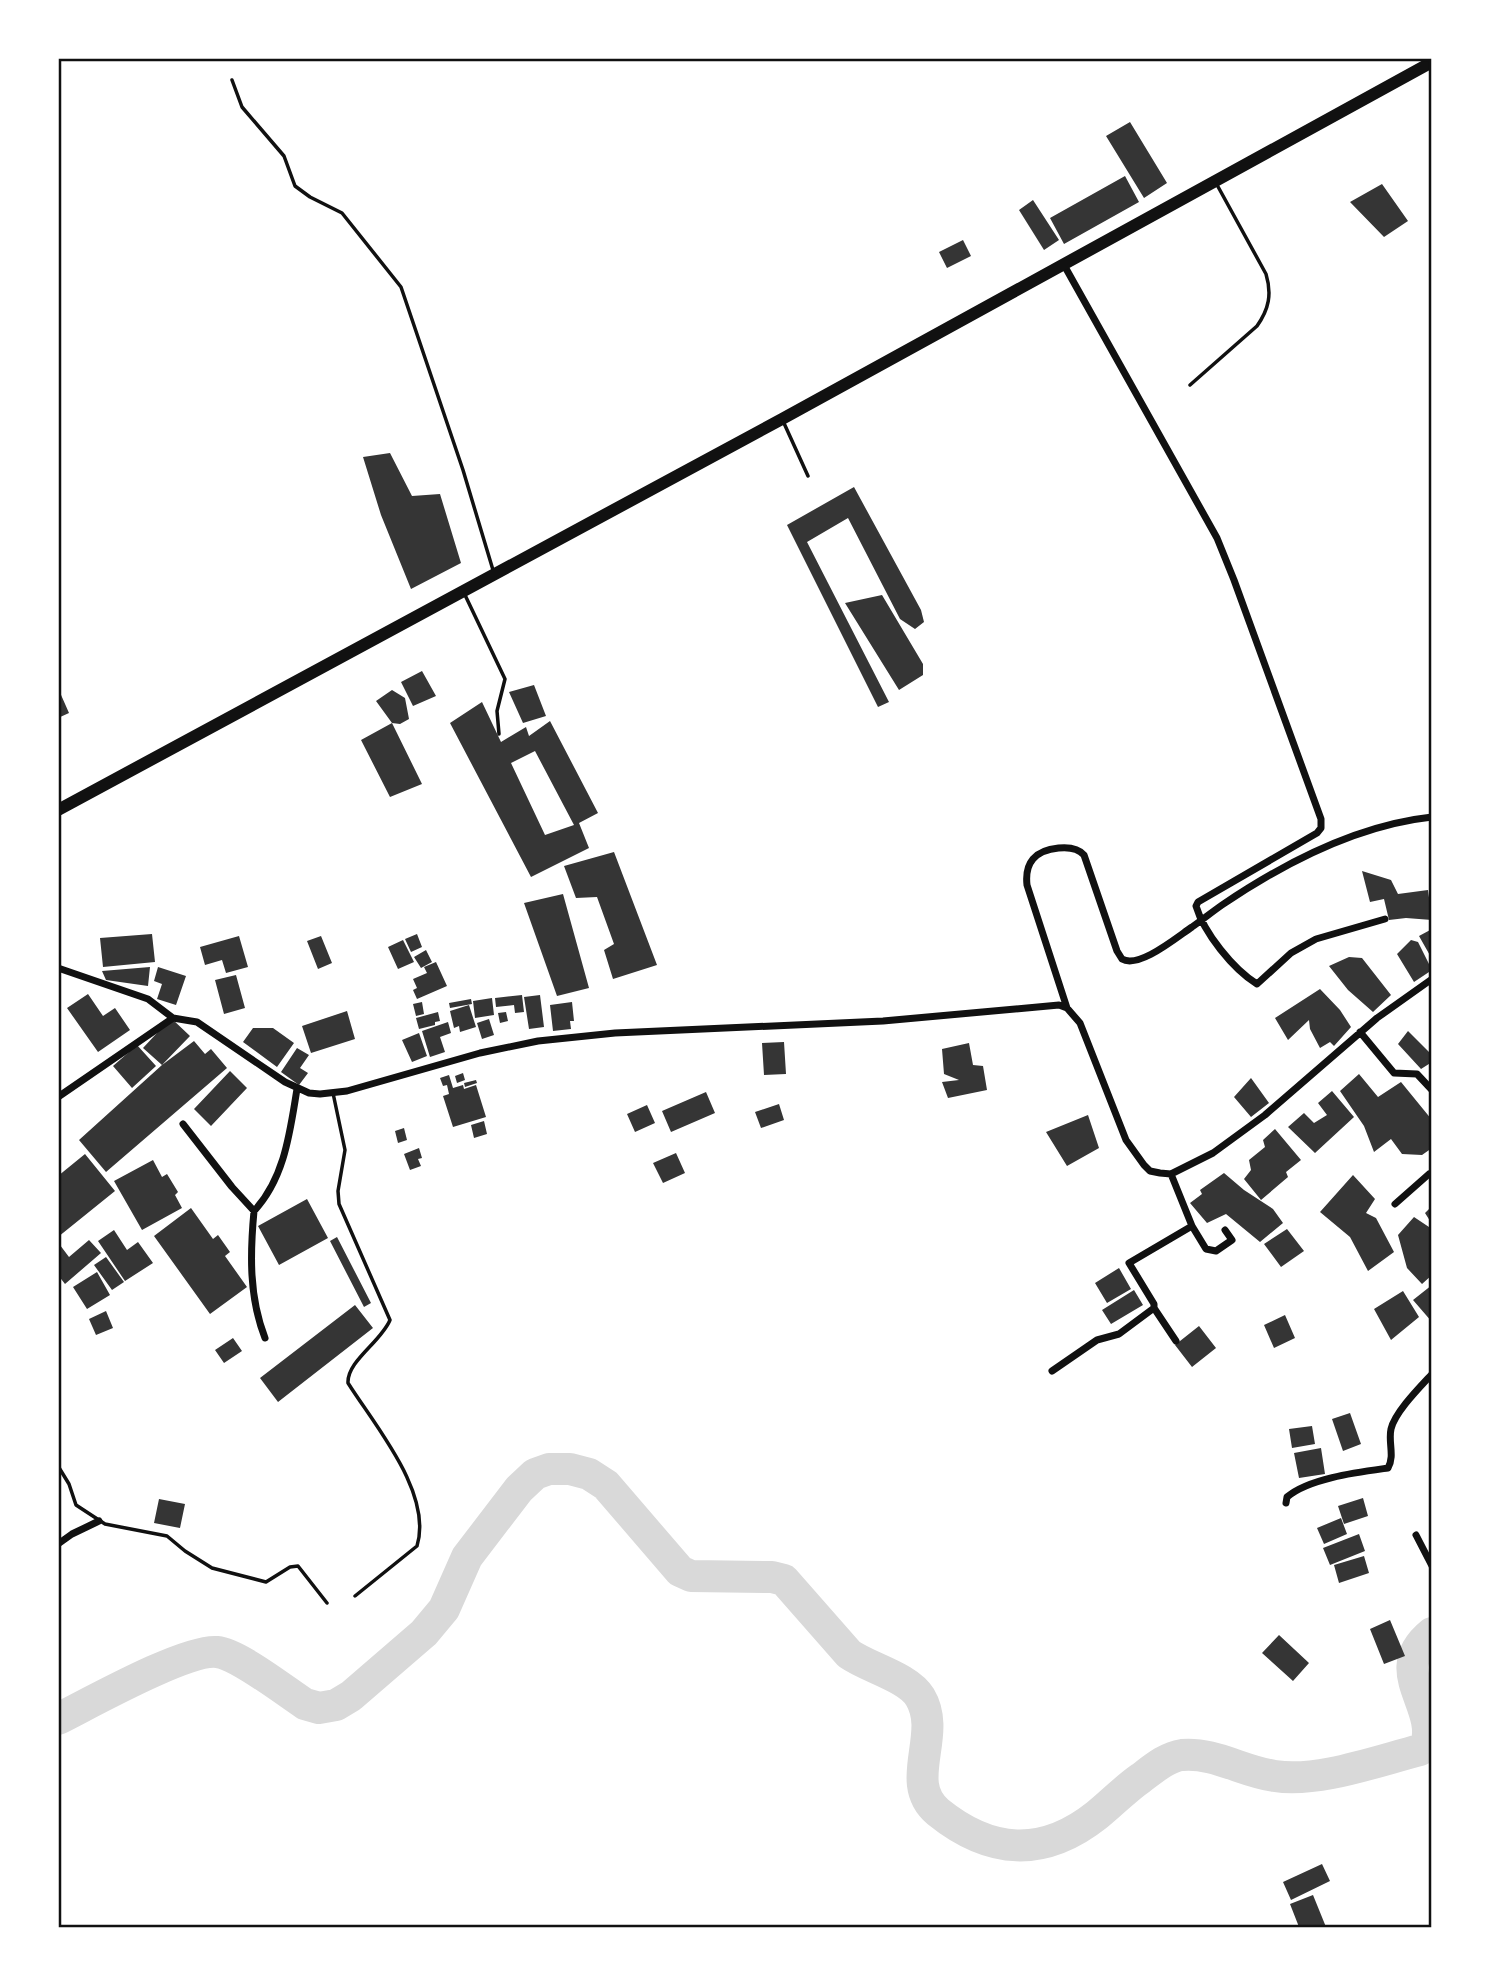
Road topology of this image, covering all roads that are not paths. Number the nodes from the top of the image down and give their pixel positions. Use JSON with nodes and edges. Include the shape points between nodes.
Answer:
{"nodes":[{"id":1,"x":1432,"y":62,"type":"edge"},
{"id":2,"x":232,"y":80,"type":"dead end"},
{"id":3,"x":1215,"y":181,"type":"junction"},
{"id":4,"x":1064,"y":265,"type":"junction"},
{"id":5,"x":1190,"y":384,"type":"dead end"},
{"id":6,"x":782,"y":419,"type":"junction"},
{"id":7,"x":808,"y":476,"type":"dead end"},
{"id":8,"x":494,"y":575,"type":"junction"},
{"id":9,"x":462,"y":590,"type":"junction"},
{"id":10,"x":499,"y":734,"type":"dead end"},
{"id":11,"x":58,"y":810,"type":"edge"},
{"id":12,"x":1432,"y":817,"type":"edge"},
{"id":13,"x":1200,"y":919,"type":"junction"},
{"id":14,"x":1385,"y":919,"type":"dead end"},
{"id":15,"x":58,"y":968,"type":"edge"},
{"id":16,"x":1432,"y":979,"type":"edge"},
{"id":17,"x":1067,"y":1008,"type":"junction"},
{"id":18,"x":173,"y":1018,"type":"junction"},
{"id":19,"x":1360,"y":1032,"type":"junction"},
{"id":20,"x":297,"y":1089,"type":"junction"},
{"id":21,"x":1432,"y":1090,"type":"edge"},
{"id":22,"x":333,"y":1093,"type":"junction"},
{"id":23,"x":58,"y":1097,"type":"edge"},
{"id":24,"x":183,"y":1124,"type":"dead end"},
{"id":25,"x":1171,"y":1174,"type":"junction"},
{"id":26,"x":1431,"y":1174,"type":"edge"},
{"id":27,"x":1395,"y":1204,"type":"dead end"},
{"id":28,"x":254,"y":1211,"type":"junction"},
{"id":29,"x":1192,"y":1226,"type":"junction"},
{"id":30,"x":1225,"y":1230,"type":"dead end"},
{"id":31,"x":1154,"y":1308,"type":"junction"},
{"id":32,"x":265,"y":1338,"type":"dead end"},
{"id":33,"x":1176,"y":1341,"type":"dead end"},
{"id":34,"x":1052,"y":1371,"type":"dead end"},
{"id":35,"x":1432,"y":1374,"type":"edge"},
{"id":36,"x":58,"y":1466,"type":"edge"},
{"id":37,"x":1286,"y":1503,"type":"dead end"},
{"id":38,"x":99,"y":1521,"type":"junction"},
{"id":39,"x":1416,"y":1535,"type":"dead end"},
{"id":40,"x":58,"y":1544,"type":"edge"},
{"id":41,"x":1432,"y":1566,"type":"edge"},
{"id":42,"x":355,"y":1596,"type":"dead end"},
{"id":43,"x":327,"y":1603,"type":"dead end"}],
"edges":[{"from":1,"to":3,"type":"highway"},
{"from":2,"to":8,"type":"lane","via":[[242,107],[284,156],[295,186],[342,213],[401,287]]},
{"from":3,"to":4,"type":"highway"},
{"from":3,"to":5,"type":"lane","via":[[1266,274],[1270,301],[1257,326]]},
{"from":4,"to":6,"type":"highway"},
{"from":4,"to":13,"type":"street","via":[[1217,538],[1321,819],[1317,833],[1200,900],[1196,908]]},
{"from":6,"to":7,"type":"lane"},
{"from":6,"to":8,"type":"highway"},
{"from":8,"to":9,"type":"highway"},
{"from":9,"to":10,"type":"lane","via":[[505,679],[497,711]]},
{"from":9,"to":11,"type":"highway"},
{"from":12,"to":13,"type":"street","via":[[1395,823],[1330,844]]},
{"from":13,"to":14,"type":"street","via":[[1221,950],[1257,984],[1291,953],[1316,939]]},
{"from":13,"to":17,"type":"street","via":[[1147,956],[1126,961],[1117,951],[1081,851],[1070,848],[1038,854],[1028,867],[1027,885]]},
{"from":15,"to":18,"type":"street","via":[[148,999]]},
{"from":16,"to":19,"type":"street"},
{"from":17,"to":22,"type":"street","via":[[1050,1005],[883,1021],[570,1038],[480,1053]]},
{"from":17,"to":25,"type":"street","via":[[1080,1023],[1133,1152],[1150,1171]]},
{"from":18,"to":20,"type":"street","via":[[197,1022]]},
{"from":18,"to":23,"type":"street"},
{"from":19,"to":21,"type":"street","via":[[1394,1073],[1417,1074]]},
{"from":19,"to":25,"type":"street","via":[[1265,1115],[1213,1153]]},
{"from":20,"to":22,"type":"street"},
{"from":20,"to":28,"type":"street","via":[[278,1173]]},
{"from":22,"to":42,"type":"lane","via":[[345,1150],[338,1198],[390,1320],[386,1332],[350,1370],[348,1383],[399,1460],[414,1490],[420,1524],[417,1546]]},
{"from":24,"to":28,"type":"street"},
{"from":25,"to":29,"type":"street"},
{"from":26,"to":27,"type":"street"},
{"from":28,"to":32,"type":"street","via":[[253,1283],[256,1315]]},
{"from":29,"to":30,"type":"street","via":[[1202,1245],[1213,1252],[1232,1240]]},
{"from":29,"to":31,"type":"street","via":[[1129,1262]]},
{"from":31,"to":33,"type":"street"},
{"from":31,"to":34,"type":"street","via":[[1119,1334],[1097,1340]]},
{"from":35,"to":37,"type":"street","via":[[1391,1428],[1392,1462],[1388,1468],[1293,1492]]},
{"from":36,"to":38,"type":"lane","via":[[76,1505]]},
{"from":38,"to":40,"type":"street"},
{"from":38,"to":43,"type":"lane","via":[[167,1536],[212,1569],[266,1582],[298,1566]]},
{"from":39,"to":41,"type":"street"}]}
